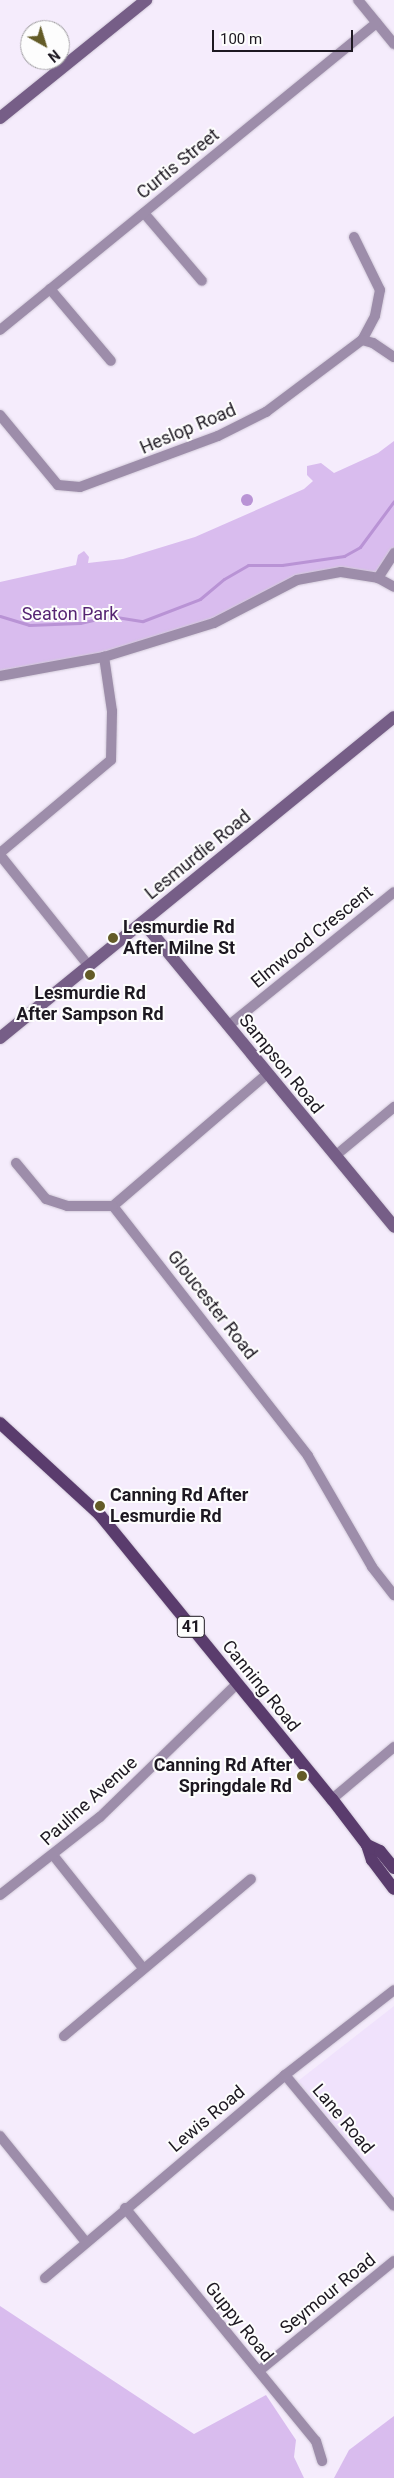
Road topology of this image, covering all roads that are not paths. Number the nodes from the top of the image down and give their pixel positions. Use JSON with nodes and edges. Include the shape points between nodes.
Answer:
{"nodes":[{"id":1,"x":146,"y":0,"type":"edge"},
{"id":2,"x":358,"y":0,"type":"edge"},
{"id":3,"x":377,"y":23,"type":"junction"},
{"id":4,"x":394,"y":44,"type":"edge"},
{"id":5,"x":0,"y":118,"type":"edge"},
{"id":6,"x":144,"y":213,"type":"junction"},
{"id":7,"x":354,"y":236,"type":"dead end"},
{"id":8,"x":202,"y":281,"type":"dead end"},
{"id":9,"x":50,"y":290,"type":"junction"},
{"id":10,"x":0,"y":330,"type":"edge"},
{"id":11,"x":362,"y":340,"type":"junction"},
{"id":12,"x":394,"y":357,"type":"edge"},
{"id":13,"x":111,"y":361,"type":"dead end"},
{"id":14,"x":0,"y":415,"type":"edge"},
{"id":15,"x":394,"y":553,"type":"edge"},
{"id":16,"x":378,"y":578,"type":"junction"},
{"id":17,"x":394,"y":587,"type":"edge"},
{"id":18,"x":104,"y":657,"type":"junction"},
{"id":19,"x":0,"y":676,"type":"edge"},
{"id":20,"x":394,"y":717,"type":"edge"},
{"id":21,"x":0,"y":854,"type":"edge"},
{"id":22,"x":394,"y":892,"type":"edge"},
{"id":23,"x":143,"y":922,"type":"junction"},
{"id":24,"x":88,"y":966,"type":"junction"},
{"id":25,"x":228,"y":1026,"type":"junction"},
{"id":26,"x":0,"y":1038,"type":"edge"},
{"id":27,"x":267,"y":1074,"type":"junction"},
{"id":28,"x":394,"y":1107,"type":"edge"},
{"id":29,"x":335,"y":1156,"type":"junction"},
{"id":30,"x":16,"y":1163,"type":"dead end"},
{"id":31,"x":113,"y":1206,"type":"junction"},
{"id":32,"x":394,"y":1227,"type":"edge"},
{"id":33,"x":0,"y":1423,"type":"edge"},
{"id":34,"x":394,"y":1595,"type":"edge"},
{"id":35,"x":237,"y":1684,"type":"junction"},
{"id":36,"x":394,"y":1747,"type":"edge"},
{"id":37,"x":332,"y":1799,"type":"junction"},
{"id":38,"x":367,"y":1845,"type":"junction"},
{"id":39,"x":53,"y":1855,"type":"junction"},
{"id":40,"x":394,"y":1868,"type":"edge"},
{"id":41,"x":251,"y":1879,"type":"dead end"},
{"id":42,"x":394,"y":1889,"type":"edge"},
{"id":43,"x":0,"y":1895,"type":"edge"},
{"id":44,"x":143,"y":1968,"type":"junction"},
{"id":45,"x":394,"y":1990,"type":"edge"},
{"id":46,"x":64,"y":2036,"type":"dead end"},
{"id":47,"x":286,"y":2075,"type":"junction"},
{"id":48,"x":0,"y":2136,"type":"edge"},
{"id":49,"x":394,"y":2206,"type":"edge"},
{"id":50,"x":125,"y":2208,"type":"junction"},
{"id":51,"x":85,"y":2241,"type":"junction"},
{"id":52,"x":394,"y":2261,"type":"edge"},
{"id":53,"x":45,"y":2278,"type":"dead end"},
{"id":54,"x":259,"y":2371,"type":"junction"},
{"id":55,"x":322,"y":2461,"type":"dead end"}],
"edges":[{"from":1,"to":5,"type":"street"},
{"from":2,"to":3,"type":"street"},
{"from":3,"to":4,"type":"street"},
{"from":3,"to":6,"type":"street","name":"Curtis Street"},
{"from":6,"to":8,"type":"street"},
{"from":6,"to":9,"type":"street","name":"Curtis Street"},
{"from":7,"to":11,"type":"street","via":[[380,290],[375,316]]},
{"from":9,"to":10,"type":"street","name":"Curtis Street"},
{"from":9,"to":13,"type":"street"},
{"from":11,"to":12,"type":"street","via":[[373,342]]},
{"from":11,"to":14,"type":"street","name":"Heslop Road","via":[[266,412],[218,436],[80,487],[58,485]]},
{"from":15,"to":16,"type":"street"},
{"from":16,"to":17,"type":"street"},
{"from":16,"to":18,"type":"street","via":[[341,572],[297,580],[214,623]]},
{"from":18,"to":19,"type":"street"},
{"from":18,"to":21,"type":"street","via":[[112,710],[111,760]]},
{"from":20,"to":23,"type":"street","name":"Lesmurdie Road"},
{"from":21,"to":24,"type":"street"},
{"from":22,"to":25,"type":"street","name":"Elmwood Crescent"},
{"from":23,"to":24,"type":"street","name":"Lesmurdie Road"},
{"from":23,"to":25,"type":"street","name":"Sampson Road"},
{"from":24,"to":26,"type":"street","name":"Lesmurdie Road"},
{"from":25,"to":27,"type":"street","name":"Sampson Road"},
{"from":27,"to":29,"type":"street","name":"Sampson Road"},
{"from":27,"to":31,"type":"street"},
{"from":28,"to":29,"type":"street"},
{"from":29,"to":32,"type":"street","name":"Sampson Road"},
{"from":30,"to":31,"type":"street","via":[[46,1199],[67,1206]]},
{"from":31,"to":34,"type":"street","name":"Gloucester Road","via":[[308,1456],[372,1567]]},
{"from":33,"to":35,"type":"main road","name":"Canning Road","number":"41","via":[[100,1514]]},
{"from":35,"to":37,"type":"main road","name":"Canning Road","number":"41"},
{"from":35,"to":39,"type":"street","name":"Pauline Avenue","via":[[100,1817]]},
{"from":36,"to":37,"type":"street"},
{"from":37,"to":38,"type":"main road","name":"Canning Road","number":"41"},
{"from":38,"to":40,"type":"main road","name":"Canning Road","number":"41","via":[[380,1851]]},
{"from":38,"to":42,"type":"main road","name":"Canning Road","number":"41","via":[[372,1860]]},
{"from":39,"to":43,"type":"street","name":"Pauline Avenue"},
{"from":39,"to":44,"type":"street"},
{"from":41,"to":44,"type":"street"},
{"from":44,"to":46,"type":"street"},
{"from":45,"to":47,"type":"street","name":"Lewis Road"},
{"from":47,"to":49,"type":"street","name":"Lane Road"},
{"from":47,"to":50,"type":"street","name":"Lewis Road"},
{"from":48,"to":51,"type":"street"},
{"from":50,"to":51,"type":"street","name":"Lewis Road"},
{"from":50,"to":54,"type":"street","name":"Guppy Road"},
{"from":51,"to":53,"type":"street","name":"Lewis Road"},
{"from":52,"to":54,"type":"street","name":"Seymour Road"},
{"from":54,"to":55,"type":"street","name":"Guppy Road","via":[[316,2441]]}]}
